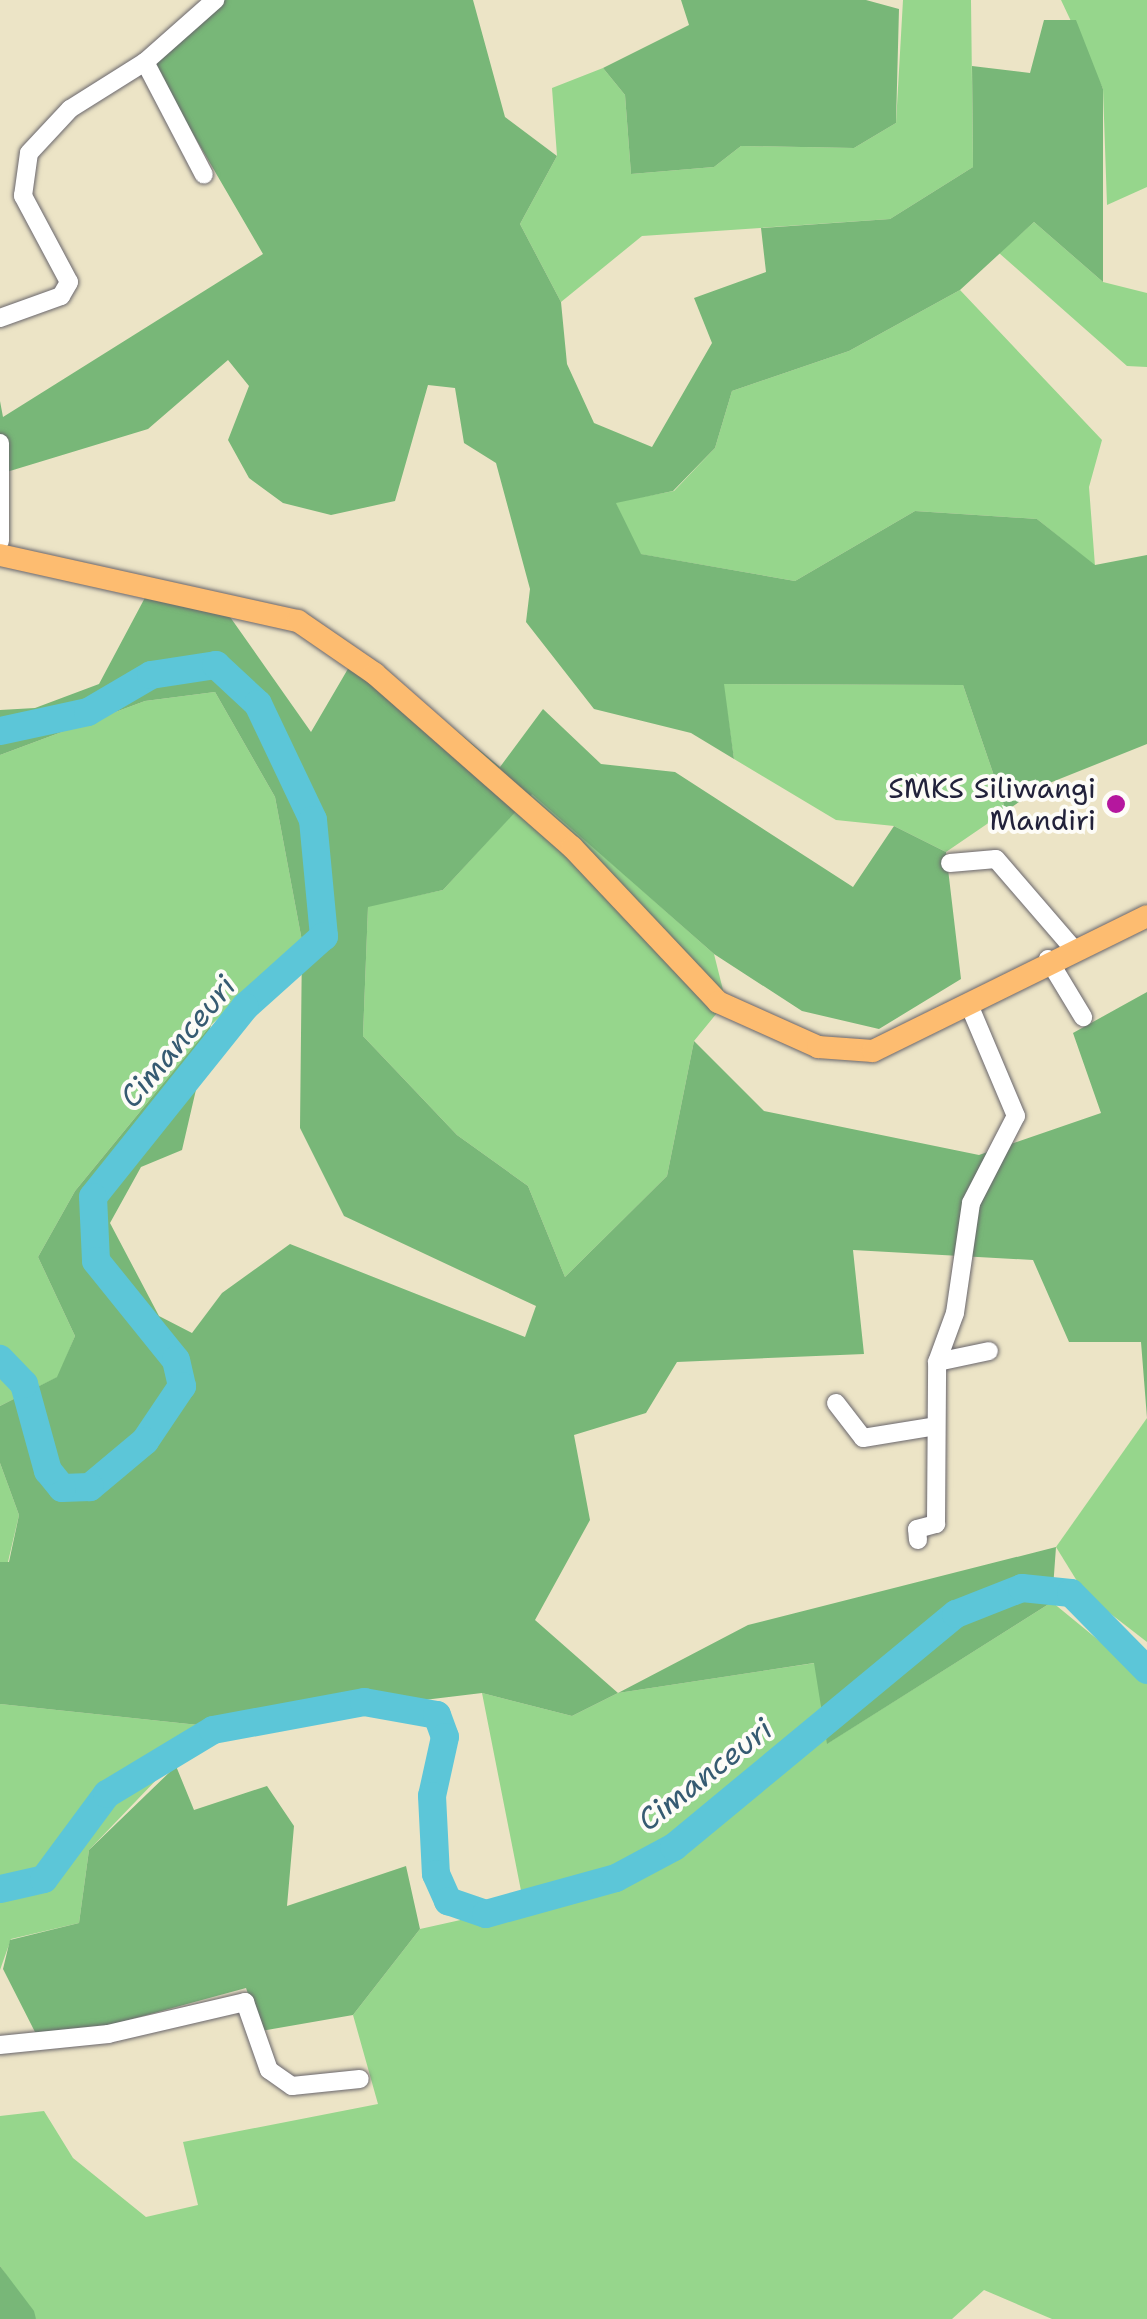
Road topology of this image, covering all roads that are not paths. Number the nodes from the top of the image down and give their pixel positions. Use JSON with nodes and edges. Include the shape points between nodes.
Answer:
{"nodes":[{"id":1,"x":215,"y":0,"type":"edge"},
{"id":2,"x":145,"y":62,"type":"junction"},
{"id":3,"x":204,"y":174,"type":"dead end"},
{"id":4,"x":0,"y":318,"type":"edge"},
{"id":5,"x":0,"y":443,"type":"edge"},
{"id":6,"x":0,"y":541,"type":"edge"},
{"id":7,"x":0,"y":555,"type":"edge"},
{"id":8,"x":950,"y":863,"type":"dead end"},
{"id":9,"x":1147,"y":916,"type":"edge"},
{"id":10,"x":1071,"y":946,"type":"junction"},
{"id":11,"x":1048,"y":959,"type":"junction"},
{"id":12,"x":969,"y":1006,"type":"junction"},
{"id":13,"x":1082,"y":1017,"type":"dead end"},
{"id":14,"x":989,"y":1351,"type":"dead end"},
{"id":15,"x":937,"y":1362,"type":"junction"},
{"id":16,"x":836,"y":1403,"type":"dead end"},
{"id":17,"x":931,"y":1426,"type":"junction"},
{"id":18,"x":918,"y":1540,"type":"dead end"},
{"id":19,"x":0,"y":2045,"type":"edge"},
{"id":20,"x":360,"y":2079,"type":"dead end"}],
"edges":[{"from":1,"to":2,"type":"street"},
{"from":2,"to":3,"type":"street"},
{"from":2,"to":4,"type":"street","via":[[70,109],[29,152],[23,196],[69,282],[61,296]]},
{"from":5,"to":6,"type":"street"},
{"from":7,"to":12,"type":"main road","via":[[260,610],[332,641],[572,847],[718,1002],[846,1053],[874,1051]]},
{"from":8,"to":10,"type":"street","via":[[996,859]]},
{"from":9,"to":10,"type":"main road"},
{"from":10,"to":11,"type":"main road"},
{"from":11,"to":12,"type":"main road"},
{"from":11,"to":13,"type":"street"},
{"from":12,"to":15,"type":"street","via":[[1016,1116],[972,1203]]},
{"from":14,"to":15,"type":"street"},
{"from":15,"to":17,"type":"street"},
{"from":16,"to":17,"type":"street","via":[[863,1438]]},
{"from":17,"to":18,"type":"street","via":[[936,1524],[917,1529]]},
{"from":19,"to":20,"type":"street","via":[[108,2034],[244,2002],[269,2070],[292,2086]]}]}
